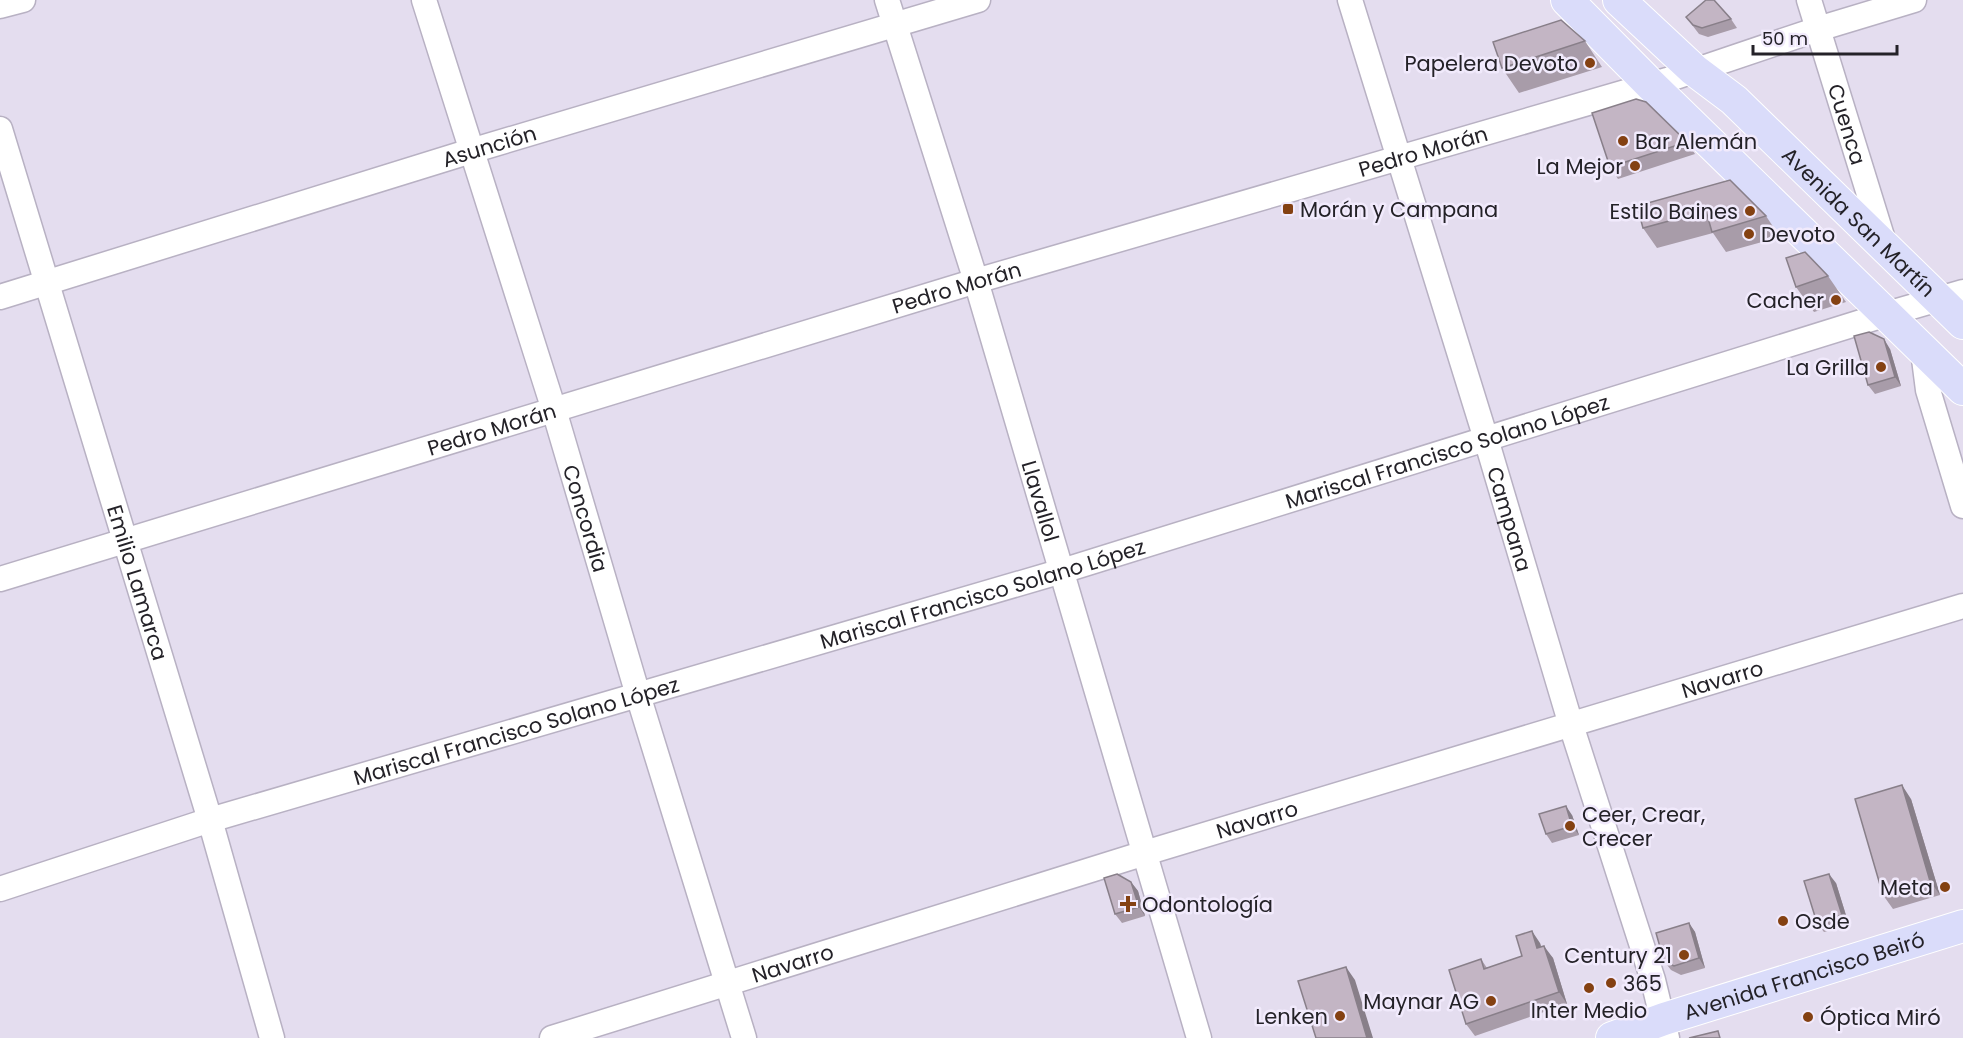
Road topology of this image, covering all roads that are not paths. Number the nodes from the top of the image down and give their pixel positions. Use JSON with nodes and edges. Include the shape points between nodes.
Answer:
{"nodes":[{"id":1,"x":23,"y":0,"type":"edge"},
{"id":2,"x":424,"y":0,"type":"edge"},
{"id":3,"x":887,"y":0,"type":"edge"},
{"id":4,"x":978,"y":0,"type":"edge"},
{"id":5,"x":1350,"y":0,"type":"edge"},
{"id":6,"x":1567,"y":0,"type":"edge"},
{"id":7,"x":1619,"y":0,"type":"edge"},
{"id":8,"x":1809,"y":0,"type":"edge"},
{"id":9,"x":1914,"y":0,"type":"edge"},
{"id":10,"x":0,"y":6,"type":"edge"},
{"id":11,"x":895,"y":26,"type":"junction"},
{"id":12,"x":1818,"y":28,"type":"junction"},
{"id":13,"x":1694,"y":70,"type":"junction"},
{"id":14,"x":1650,"y":84,"type":"junction"},
{"id":15,"x":0,"y":129,"type":"edge"},
{"id":16,"x":471,"y":151,"type":"junction"},
{"id":17,"x":1400,"y":157,"type":"junction"},
{"id":18,"x":1886,"y":248,"type":"junction"},
{"id":19,"x":976,"y":281,"type":"junction"},
{"id":20,"x":48,"y":282,"type":"junction"},
{"id":21,"x":1951,"y":296,"type":"edge"},
{"id":22,"x":0,"y":297,"type":"edge"},
{"id":23,"x":1887,"y":314,"type":"junction"},
{"id":24,"x":1963,"y":323,"type":"edge"},
{"id":25,"x":1923,"y":351,"type":"junction"},
{"id":26,"x":1963,"y":389,"type":"edge"},
{"id":27,"x":554,"y":410,"type":"junction"},
{"id":28,"x":1486,"y":439,"type":"junction"},
{"id":29,"x":1963,"y":506,"type":"edge"},
{"id":30,"x":126,"y":540,"type":"junction"},
{"id":31,"x":1062,"y":571,"type":"junction"},
{"id":32,"x":0,"y":579,"type":"edge"},
{"id":33,"x":1963,"y":606,"type":"edge"},
{"id":34,"x":638,"y":695,"type":"junction"},
{"id":35,"x":1571,"y":725,"type":"junction"},
{"id":36,"x":210,"y":820,"type":"junction"},
{"id":37,"x":1145,"y":854,"type":"junction"},
{"id":38,"x":0,"y":889,"type":"edge"},
{"id":39,"x":1963,"y":926,"type":"edge"},
{"id":40,"x":728,"y":984,"type":"junction"},
{"id":41,"x":1666,"y":1029,"type":"edge"},
{"id":42,"x":272,"y":1038,"type":"edge"},
{"id":43,"x":552,"y":1038,"type":"edge"},
{"id":44,"x":744,"y":1038,"type":"edge"},
{"id":45,"x":1199,"y":1038,"type":"edge"},
{"id":46,"x":1612,"y":1038,"type":"edge"}],
"edges":[{"from":1,"to":10,"type":"street"},
{"from":2,"to":16,"type":"street","name":"Concordia"},
{"from":3,"to":11,"type":"street","name":"Llavallol"},
{"from":4,"to":11,"type":"street","name":"Asunción"},
{"from":5,"to":17,"type":"street","name":"Campana"},
{"from":6,"to":14,"type":"main road"},
{"from":7,"to":13,"type":"main road","name":"Avenida San Martín"},
{"from":8,"to":12,"type":"street","name":"Cuenca"},
{"from":9,"to":12,"type":"street","name":"Pedro Morán"},
{"from":11,"to":16,"type":"street","name":"Asunción"},
{"from":11,"to":19,"type":"street","name":"Llavallol"},
{"from":12,"to":13,"type":"street","name":"Pedro Morán"},
{"from":12,"to":18,"type":"street","name":"Cuenca"},
{"from":13,"to":14,"type":"street","name":"Pedro Morán"},
{"from":13,"to":18,"type":"main road","name":"Avenida San Martín","via":[[1734,100]]},
{"from":14,"to":17,"type":"street","name":"Pedro Morán"},
{"from":14,"to":23,"type":"main road"},
{"from":15,"to":20,"type":"street","name":"Emilio Lamarca"},
{"from":16,"to":20,"type":"street","name":"Asunción"},
{"from":16,"to":27,"type":"street","name":"Concordia"},
{"from":17,"to":19,"type":"street","name":"Pedro Morán"},
{"from":17,"to":28,"type":"street","name":"Campana"},
{"from":18,"to":21,"type":"main road","name":"Avenida San Martín"},
{"from":19,"to":27,"type":"street","name":"Pedro Morán"},
{"from":19,"to":31,"type":"street","name":"Llavallol"},
{"from":20,"to":22,"type":"street","name":"Asunción"},
{"from":20,"to":30,"type":"street","name":"Emilio Lamarca"},
{"from":21,"to":23,"type":"street","name":"Mariscal Francisco Solano López"},
{"from":21,"to":24,"type":"main road","name":"Avenida San Martín"},
{"from":23,"to":25,"type":"main road"},
{"from":23,"to":28,"type":"street","name":"Mariscal Francisco Solano López"},
{"from":25,"to":26,"type":"main road"},
{"from":25,"to":29,"type":"street","via":[[1928,390]]},
{"from":27,"to":30,"type":"street","name":"Pedro Morán"},
{"from":27,"to":34,"type":"street","name":"Concordia"},
{"from":28,"to":31,"type":"street","name":"Mariscal Francisco Solano López"},
{"from":28,"to":35,"type":"street","name":"Campana"},
{"from":30,"to":32,"type":"street","name":"Pedro Morán"},
{"from":30,"to":36,"type":"street","name":"Emilio Lamarca"},
{"from":31,"to":34,"type":"street","name":"Mariscal Francisco Solano López"},
{"from":31,"to":37,"type":"street","name":"Llavallol"},
{"from":33,"to":35,"type":"street","name":"Navarro"},
{"from":34,"to":36,"type":"street","name":"Mariscal Francisco Solano López"},
{"from":34,"to":40,"type":"street","name":"Concordia"},
{"from":35,"to":37,"type":"street","name":"Navarro"},
{"from":35,"to":41,"type":"street","name":"Campana"},
{"from":36,"to":38,"type":"street","name":"Mariscal Francisco Solano López"},
{"from":36,"to":42,"type":"street","name":"Emilio Lamarca"},
{"from":37,"to":40,"type":"street","name":"Navarro"},
{"from":37,"to":45,"type":"street","name":"Llavallol"},
{"from":39,"to":41,"type":"main road","name":"Avenida Francisco Beiró"},
{"from":40,"to":43,"type":"street","name":"Navarro"},
{"from":40,"to":44,"type":"street","name":"Concordia"},
{"from":41,"to":46,"type":"main road","name":"Avenida Francisco Beiró"}]}
